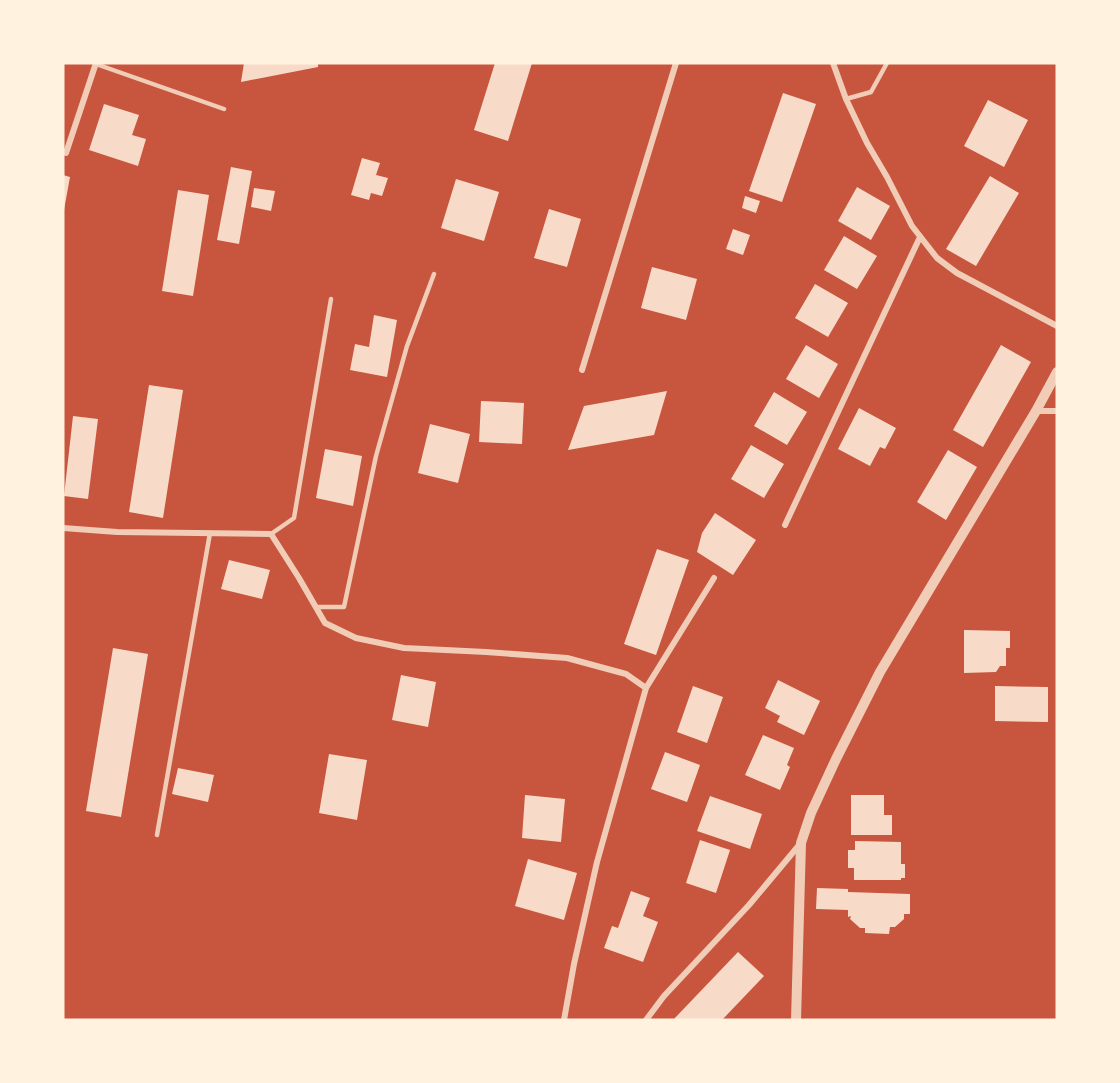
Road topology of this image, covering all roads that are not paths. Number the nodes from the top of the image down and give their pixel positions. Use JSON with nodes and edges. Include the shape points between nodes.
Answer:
{"nodes":[{"id":1,"x":676,"y":63,"type":"edge"},
{"id":2,"x":832,"y":63,"type":"edge"},
{"id":3,"x":887,"y":63,"type":"edge"},
{"id":4,"x":96,"y":64,"type":"edge"},
{"id":5,"x":846,"y":99,"type":"junction"},
{"id":6,"x":224,"y":109,"type":"dead end"},
{"id":7,"x":63,"y":152,"type":"edge"},
{"id":8,"x":920,"y":237,"type":"junction"},
{"id":9,"x":434,"y":274,"type":"dead end"},
{"id":10,"x":331,"y":298,"type":"dead end"},
{"id":11,"x":1057,"y":326,"type":"edge"},
{"id":12,"x":582,"y":370,"type":"dead end"},
{"id":13,"x":1057,"y":372,"type":"edge"},
{"id":14,"x":1036,"y":411,"type":"junction"},
{"id":15,"x":1057,"y":411,"type":"edge"},
{"id":16,"x":786,"y":525,"type":"dead end"},
{"id":17,"x":63,"y":528,"type":"edge"},
{"id":18,"x":210,"y":533,"type":"junction"},
{"id":19,"x":271,"y":534,"type":"junction"},
{"id":20,"x":714,"y":578,"type":"dead end"},
{"id":21,"x":316,"y":607,"type":"junction"},
{"id":22,"x":646,"y":688,"type":"junction"},
{"id":23,"x":157,"y":835,"type":"dead end"},
{"id":24,"x":801,"y":843,"type":"junction"},
{"id":25,"x":564,"y":1020,"type":"edge"},
{"id":26,"x":646,"y":1020,"type":"edge"},
{"id":27,"x":796,"y":1020,"type":"edge"}],
"edges":[{"from":1,"to":12,"type":"street"},
{"from":2,"to":5,"type":"street"},
{"from":3,"to":5,"type":"lane","via":[[871,92]]},
{"from":4,"to":6,"type":"lane"},
{"from":4,"to":7,"type":"street","via":[[66,153]]},
{"from":5,"to":8,"type":"street"},
{"from":8,"to":11,"type":"street","via":[[937,258],[957,273]]},
{"from":8,"to":16,"type":"street"},
{"from":9,"to":21,"type":"lane","via":[[407,346],[375,456],[344,607]]},
{"from":10,"to":19,"type":"lane","via":[[294,518]]},
{"from":13,"to":14,"type":"street"},
{"from":14,"to":15,"type":"street"},
{"from":14,"to":24,"type":"street","via":[[880,672],[811,813]]},
{"from":17,"to":18,"type":"street"},
{"from":18,"to":19,"type":"street"},
{"from":18,"to":23,"type":"lane"},
{"from":19,"to":21,"type":"street"},
{"from":20,"to":22,"type":"street"},
{"from":21,"to":22,"type":"street","via":[[325,623],[356,638],[404,648],[567,658],[626,674]]},
{"from":22,"to":25,"type":"street","via":[[597,862]]},
{"from":24,"to":26,"type":"street"},
{"from":24,"to":27,"type":"street"}]}
